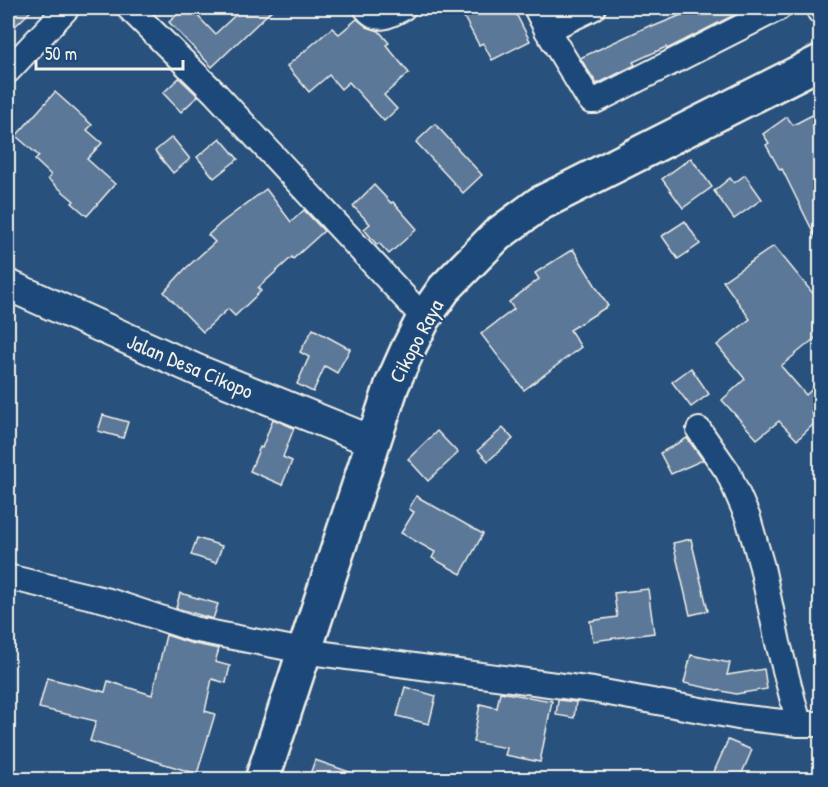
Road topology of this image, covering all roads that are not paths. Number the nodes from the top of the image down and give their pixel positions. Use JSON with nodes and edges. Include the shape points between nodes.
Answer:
{"nodes":[{"id":1,"x":67,"y":8,"type":"edge"},
{"id":2,"x":129,"y":8,"type":"edge"},
{"id":3,"x":366,"y":8,"type":"edge"},
{"id":4,"x":403,"y":8,"type":"edge"},
{"id":5,"x":536,"y":8,"type":"edge"},
{"id":6,"x":593,"y":8,"type":"edge"},
{"id":7,"x":779,"y":8,"type":"edge"},
{"id":8,"x":818,"y":8,"type":"edge"},
{"id":9,"x":820,"y":12,"type":"edge"},
{"id":10,"x":547,"y":30,"type":"junction"},
{"id":11,"x":820,"y":62,"type":"edge"},
{"id":12,"x":8,"y":71,"type":"edge"},
{"id":13,"x":8,"y":285,"type":"edge"},
{"id":14,"x":424,"y":318,"type":"junction"},
{"id":15,"x":699,"y":430,"type":"dead end"},
{"id":16,"x":374,"y":442,"type":"junction"},
{"id":17,"x":8,"y":578,"type":"edge"},
{"id":18,"x":303,"y":651,"type":"junction"},
{"id":19,"x":810,"y":724,"type":"edge"},
{"id":20,"x":262,"y":780,"type":"edge"}],
"edges":[{"from":1,"to":12,"type":"street"},
{"from":2,"to":14,"type":"street","via":[[215,93]]},
{"from":3,"to":4,"type":"street","via":[[382,18]]},
{"from":5,"to":10,"type":"street"},
{"from":6,"to":10,"type":"street"},
{"from":7,"to":10,"type":"street","via":[[595,101],[587,96]]},
{"from":8,"to":9,"type":"street"},
{"from":11,"to":14,"type":"highway","name":"Cikopo Raya","via":[[539,204],[471,260]]},
{"from":13,"to":16,"type":"main road","name":"Jalan Desa Cikopo","via":[[197,370]]},
{"from":14,"to":16,"type":"highway","name":"Cikopo Raya","via":[[392,385]]},
{"from":15,"to":19,"type":"street","via":[[728,472],[748,518],[778,643]]},
{"from":16,"to":18,"type":"highway","name":"Cikopo Raya"},
{"from":17,"to":18,"type":"street","via":[[110,601],[193,629]]},
{"from":18,"to":19,"type":"street","via":[[593,690],[738,717]]},
{"from":18,"to":20,"type":"highway","name":"Cikopo Raya"}]}
